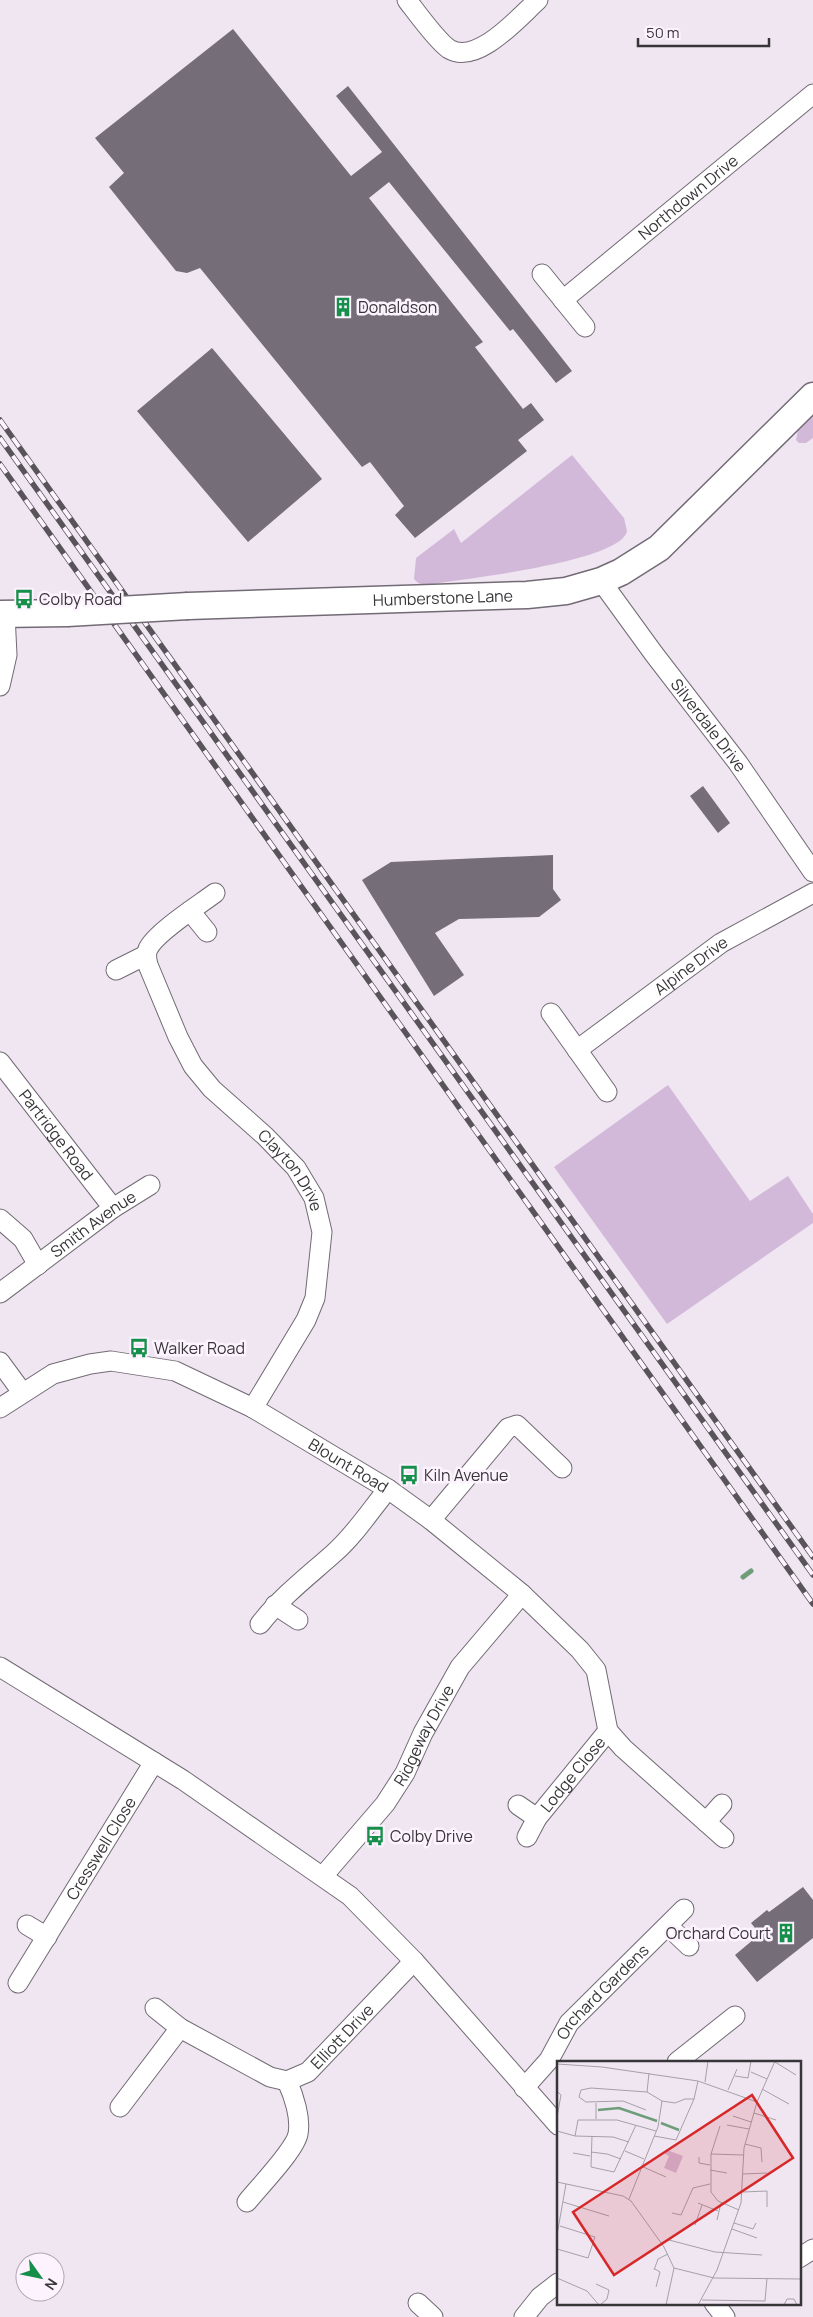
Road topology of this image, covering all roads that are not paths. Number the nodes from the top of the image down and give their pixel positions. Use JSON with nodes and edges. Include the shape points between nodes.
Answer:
{"nodes":[{"id":1,"x":407,"y":0,"type":"edge"},
{"id":2,"x":538,"y":0,"type":"edge"},
{"id":3,"x":813,"y":94,"type":"edge"},
{"id":4,"x":542,"y":274,"type":"dead end"},
{"id":5,"x":563,"y":300,"type":"junction"},
{"id":6,"x":585,"y":327,"type":"dead end"},
{"id":7,"x":813,"y":396,"type":"edge"},
{"id":8,"x":601,"y":581,"type":"junction"},
{"id":9,"x":2,"y":614,"type":"edge"},
{"id":10,"x":0,"y":686,"type":"edge"},
{"id":11,"x":813,"y":872,"type":"edge"},
{"id":12,"x":215,"y":893,"type":"dead end"},
{"id":13,"x":813,"y":893,"type":"edge"},
{"id":14,"x":190,"y":911,"type":"junction"},
{"id":15,"x":207,"y":932,"type":"dead end"},
{"id":16,"x":146,"y":955,"type":"junction"},
{"id":17,"x":116,"y":970,"type":"dead end"},
{"id":18,"x":551,"y":1013,"type":"dead end"},
{"id":19,"x":577,"y":1050,"type":"junction"},
{"id":20,"x":0,"y":1062,"type":"edge"},
{"id":21,"x":607,"y":1092,"type":"dead end"},
{"id":22,"x":150,"y":1185,"type":"dead end"},
{"id":23,"x":113,"y":1208,"type":"junction"},
{"id":24,"x":0,"y":1219,"type":"edge"},
{"id":25,"x":38,"y":1265,"type":"junction"},
{"id":26,"x":0,"y":1294,"type":"edge"},
{"id":27,"x":0,"y":1362,"type":"edge"},
{"id":28,"x":22,"y":1392,"type":"junction"},
{"id":29,"x":0,"y":1408,"type":"edge"},
{"id":30,"x":253,"y":1408,"type":"junction"},
{"id":31,"x":562,"y":1468,"type":"dead end"},
{"id":32,"x":388,"y":1489,"type":"junction"},
{"id":33,"x":431,"y":1520,"type":"junction"},
{"id":34,"x":522,"y":1594,"type":"junction"},
{"id":35,"x":275,"y":1605,"type":"junction"},
{"id":36,"x":298,"y":1620,"type":"dead end"},
{"id":37,"x":260,"y":1624,"type":"dead end"},
{"id":38,"x":0,"y":1667,"type":"edge"},
{"id":39,"x":608,"y":1731,"type":"junction"},
{"id":40,"x":154,"y":1762,"type":"junction"},
{"id":41,"x":722,"y":1804,"type":"dead end"},
{"id":42,"x":518,"y":1805,"type":"dead end"},
{"id":43,"x":537,"y":1818,"type":"junction"},
{"id":44,"x":706,"y":1822,"type":"junction"},
{"id":45,"x":526,"y":1837,"type":"dead end"},
{"id":46,"x":724,"y":1838,"type":"dead end"},
{"id":47,"x":323,"y":1876,"type":"junction"},
{"id":48,"x":684,"y":1909,"type":"dead end"},
{"id":49,"x":27,"y":1925,"type":"dead end"},
{"id":50,"x":668,"y":1926,"type":"junction"},
{"id":51,"x":47,"y":1937,"type":"junction"},
{"id":52,"x":689,"y":1946,"type":"dead end"},
{"id":53,"x":414,"y":1961,"type":"junction"},
{"id":54,"x":18,"y":1983,"type":"dead end"},
{"id":55,"x":155,"y":2008,"type":"dead end"},
{"id":56,"x":735,"y":2016,"type":"dead end"},
{"id":57,"x":180,"y":2028,"type":"junction"},
{"id":58,"x":678,"y":2061,"type":"edge"},
{"id":59,"x":287,"y":2082,"type":"junction"},
{"id":60,"x":524,"y":2088,"type":"junction"},
{"id":61,"x":120,"y":2107,"type":"dead end"},
{"id":62,"x":557,"y":2124,"type":"edge"},
{"id":63,"x":246,"y":2202,"type":"dead end"},
{"id":64,"x":813,"y":2249,"type":"edge"},
{"id":65,"x":800,"y":2257,"type":"edge"},
{"id":66,"x":557,"y":2284,"type":"edge"},
{"id":67,"x":418,"y":2303,"type":"dead end"},
{"id":68,"x":433,"y":2317,"type":"edge"},
{"id":69,"x":524,"y":2317,"type":"edge"}],
"edges":[{"from":1,"to":2,"type":"street","via":[[450,50],[463,54],[490,43]]},
{"from":3,"to":5,"type":"street","name":"Northdown Drive"},
{"from":4,"to":5,"type":"street"},
{"from":5,"to":6,"type":"street"},
{"from":7,"to":8,"type":"street","name":"Humberstone Lane","via":[[659,548]]},
{"from":8,"to":9,"type":"street","name":"Humberstone Lane","bridge":true,"via":[[566,591],[527,595]]},
{"from":8,"to":11,"type":"street","name":"Silverdale Drive","via":[[738,763]]},
{"from":9,"to":10,"type":"street","via":[[7,655]]},
{"from":12,"to":14,"type":"street"},
{"from":13,"to":19,"type":"street","name":"Alpine Drive","via":[[721,943]]},
{"from":14,"to":15,"type":"street"},
{"from":14,"to":16,"type":"street","via":[[148,947]]},
{"from":16,"to":17,"type":"street"},
{"from":16,"to":30,"type":"street","name":"Clayton Drive","via":[[178,1037],[193,1066],[212,1089],[296,1168],[314,1198],[322,1232],[315,1298],[306,1320]]},
{"from":18,"to":19,"type":"street"},
{"from":19,"to":21,"type":"street"},
{"from":20,"to":23,"type":"street","name":"Partridge Road"},
{"from":22,"to":23,"type":"street","name":"Smith Avenue"},
{"from":23,"to":25,"type":"street","name":"Smith Avenue"},
{"from":24,"to":25,"type":"street","name":"Smith Avenue","via":[[23,1239]]},
{"from":25,"to":26,"type":"street","name":"Smith Avenue"},
{"from":27,"to":28,"type":"street"},
{"from":28,"to":29,"type":"street","name":"Blount Road"},
{"from":28,"to":30,"type":"street","name":"Blount Road","via":[[53,1374],[111,1360],[175,1371]]},
{"from":30,"to":32,"type":"street","name":"Blount Road"},
{"from":31,"to":33,"type":"street","via":[[517,1425],[508,1428]]},
{"from":32,"to":33,"type":"street","name":"Blount Road"},
{"from":32,"to":35,"type":"street","via":[[333,1554]]},
{"from":33,"to":34,"type":"street","name":"Blount Road"},
{"from":34,"to":39,"type":"street","name":"Blount Road","via":[[596,1670]]},
{"from":34,"to":47,"type":"street","name":"Ridgeway Drive","via":[[460,1666],[405,1773],[385,1804]]},
{"from":35,"to":36,"type":"street"},
{"from":35,"to":37,"type":"street"},
{"from":38,"to":40,"type":"street"},
{"from":39,"to":43,"type":"street","name":"Lodge Close"},
{"from":39,"to":44,"type":"street"},
{"from":40,"to":47,"type":"street"},
{"from":40,"to":51,"type":"street","name":"Cresswell Close"},
{"from":41,"to":44,"type":"street"},
{"from":42,"to":43,"type":"street","name":"Lodge Close"},
{"from":43,"to":45,"type":"street","name":"Lodge Close"},
{"from":44,"to":46,"type":"street"},
{"from":47,"to":53,"type":"street","via":[[350,1896]]},
{"from":48,"to":50,"type":"street","name":"Orchard Gardens"},
{"from":49,"to":51,"type":"street"},
{"from":50,"to":52,"type":"street"},
{"from":50,"to":60,"type":"street","name":"Orchard Gardens","via":[[569,2023],[549,2060]]},
{"from":51,"to":54,"type":"street","name":"Cresswell Close"},
{"from":53,"to":59,"type":"street","name":"Elliott Drive","via":[[308,2072]]},
{"from":53,"to":60,"type":"street"},
{"from":55,"to":57,"type":"street"},
{"from":56,"to":58,"type":"street"},
{"from":57,"to":59,"type":"street","via":[[270,2077]]},
{"from":57,"to":61,"type":"street","via":[[123,2086]]},
{"from":59,"to":63,"type":"street","via":[[294,2096],[298,2134],[288,2151],[254,2178]]},
{"from":60,"to":62,"type":"street"},
{"from":64,"to":65,"type":"street"},
{"from":66,"to":69,"type":"street","via":[[540,2297]]},
{"from":67,"to":68,"type":"street"}]}
